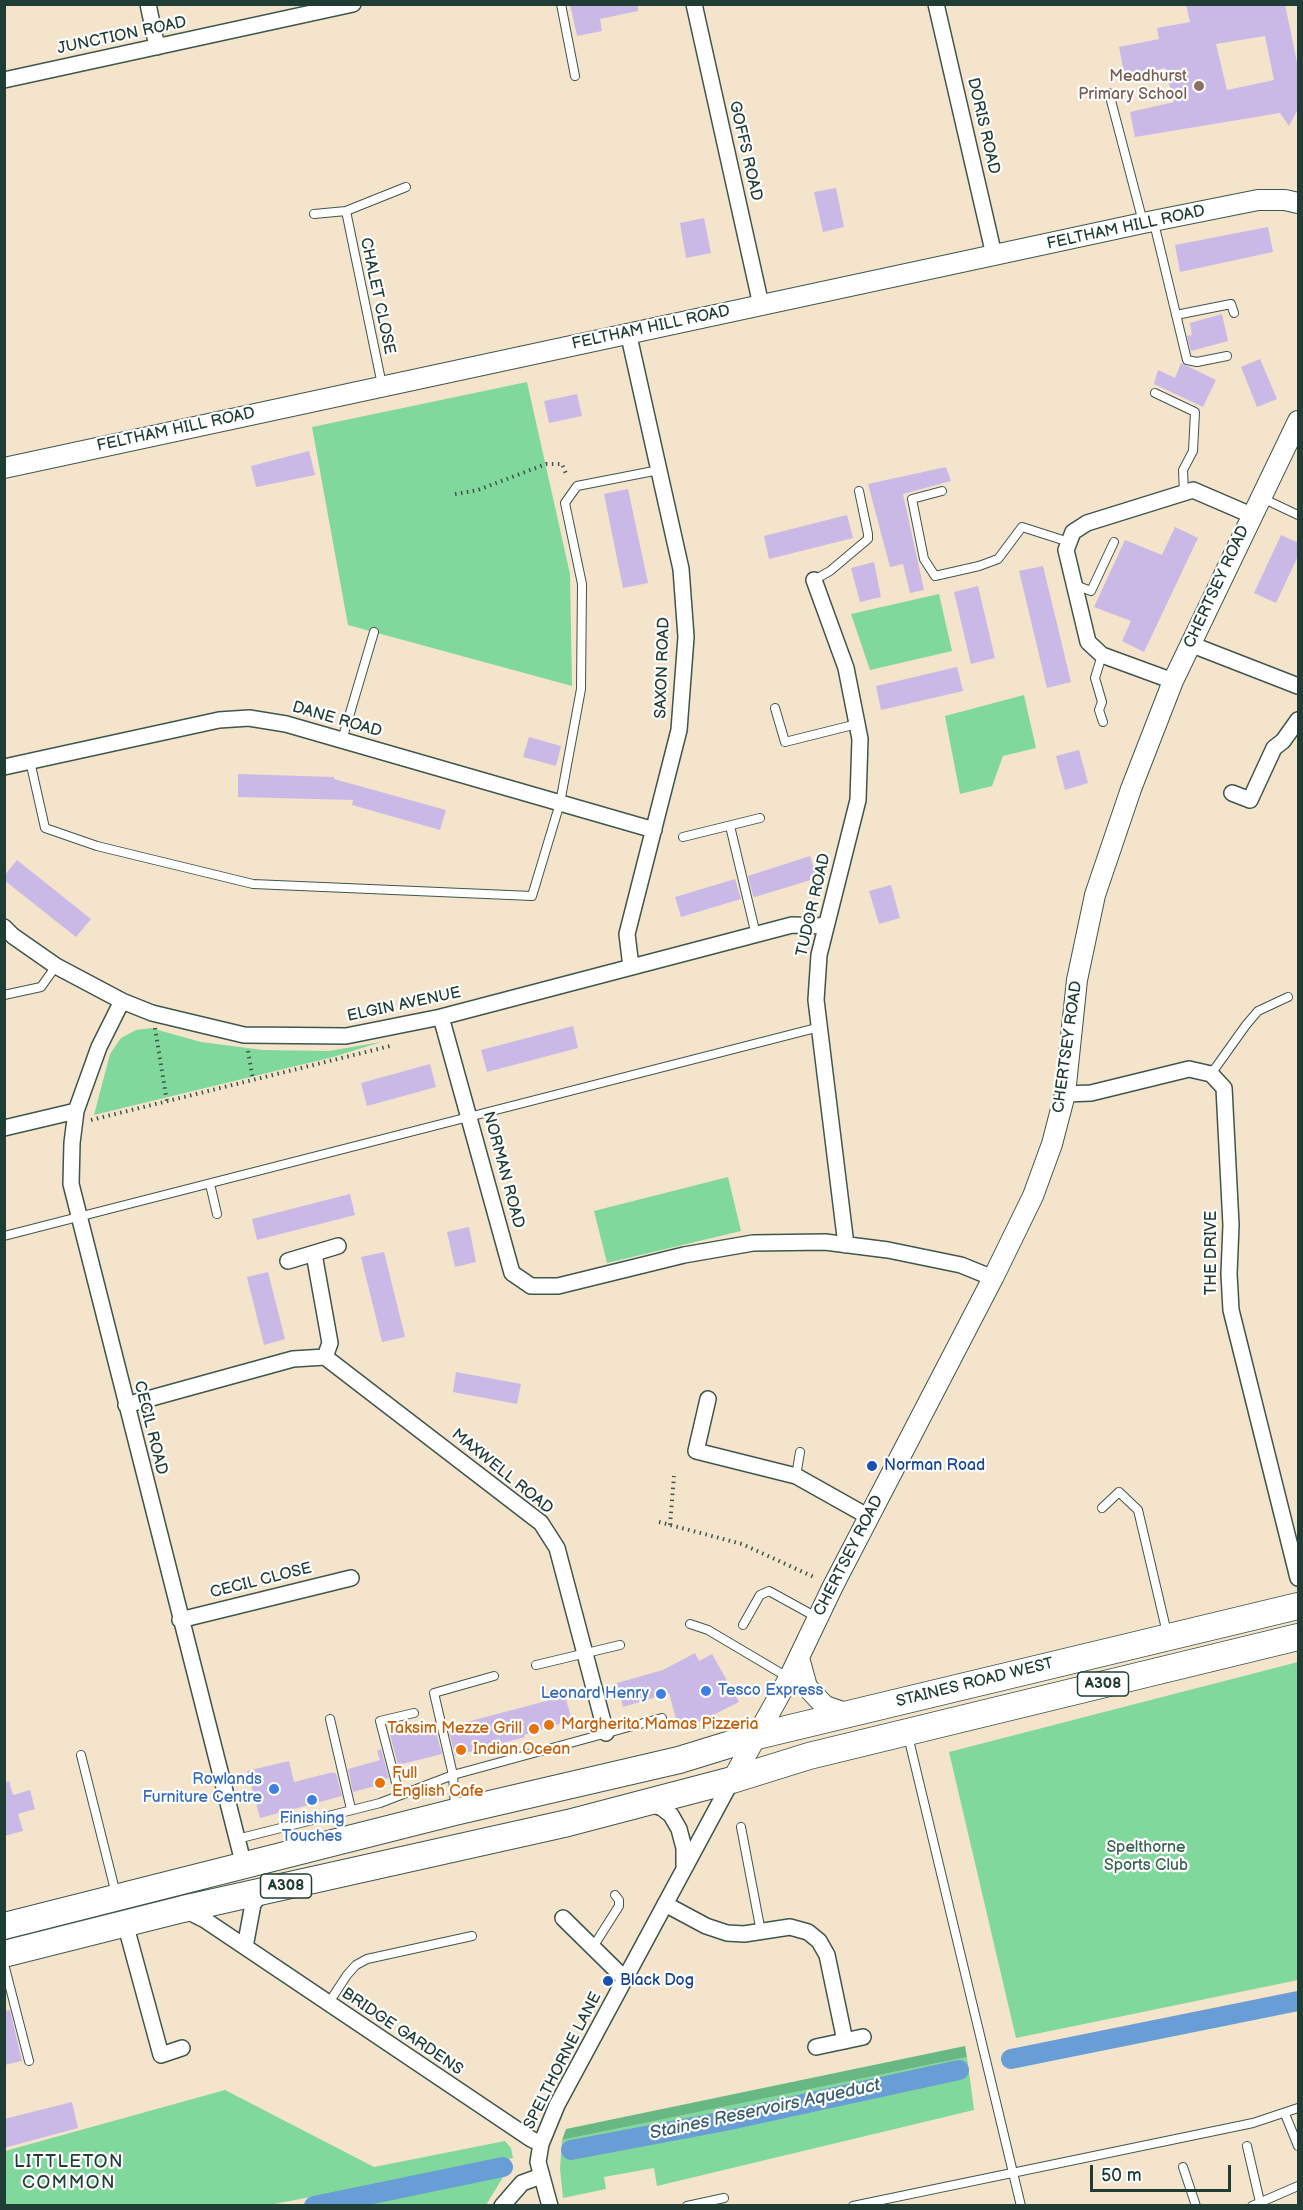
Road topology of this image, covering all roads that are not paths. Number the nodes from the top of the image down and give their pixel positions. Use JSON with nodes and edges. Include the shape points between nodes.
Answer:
{"nodes":[{"id":1,"x":148,"y":4,"type":"edge"},
{"id":2,"x":353,"y":4,"type":"edge"},
{"id":3,"x":561,"y":4,"type":"edge"},
{"id":4,"x":694,"y":4,"type":"edge"},
{"id":5,"x":936,"y":4,"type":"edge"},
{"id":6,"x":157,"y":46,"type":"junction"},
{"id":7,"x":575,"y":76,"type":"dead end"},
{"id":8,"x":4,"y":80,"type":"edge"},
{"id":9,"x":1109,"y":93,"type":"dead end"},
{"id":10,"x":406,"y":187,"type":"dead end"},
{"id":11,"x":1299,"y":203,"type":"edge"},
{"id":12,"x":346,"y":211,"type":"junction"},
{"id":13,"x":314,"y":214,"type":"dead end"},
{"id":14,"x":1149,"y":222,"type":"junction"},
{"id":15,"x":994,"y":255,"type":"junction"},
{"id":16,"x":761,"y":304,"type":"junction"},
{"id":17,"x":1234,"y":313,"type":"dead end"},
{"id":18,"x":1176,"y":315,"type":"junction"},
{"id":19,"x":628,"y":332,"type":"junction"},
{"id":20,"x":1227,"y":356,"type":"dead end"},
{"id":21,"x":382,"y":386,"type":"junction"},
{"id":22,"x":1155,"y":393,"type":"dead end"},
{"id":23,"x":1299,"y":421,"type":"edge"},
{"id":24,"x":4,"y":468,"type":"edge"},
{"id":25,"x":659,"y":470,"type":"junction"},
{"id":26,"x":859,"y":491,"type":"dead end"},
{"id":27,"x":942,"y":491,"type":"dead end"},
{"id":28,"x":1184,"y":493,"type":"junction"},
{"id":29,"x":1260,"y":497,"type":"junction"},
{"id":30,"x":1251,"y":515,"type":"junction"},
{"id":31,"x":1299,"y":515,"type":"edge"},
{"id":32,"x":1069,"y":542,"type":"junction"},
{"id":33,"x":1114,"y":542,"type":"dead end"},
{"id":34,"x":814,"y":580,"type":"joint"},
{"id":35,"x":1074,"y":584,"type":"junction"},
{"id":36,"x":374,"y":632,"type":"dead end"},
{"id":37,"x":1190,"y":644,"type":"junction"},
{"id":38,"x":1102,"y":655,"type":"junction"},
{"id":39,"x":1173,"y":681,"type":"junction"},
{"id":40,"x":1297,"y":682,"type":"edge"},
{"id":41,"x":775,"y":708,"type":"dead end"},
{"id":42,"x":1299,"y":720,"type":"edge"},
{"id":43,"x":1103,"y":722,"type":"dead end"},
{"id":44,"x":857,"y":724,"type":"junction"},
{"id":45,"x":342,"y":740,"type":"junction"},
{"id":46,"x":30,"y":761,"type":"junction"},
{"id":47,"x":4,"y":767,"type":"edge"},
{"id":48,"x":1232,"y":792,"type":"dead end"},
{"id":49,"x":560,"y":803,"type":"junction"},
{"id":50,"x":760,"y":818,"type":"dead end"},
{"id":51,"x":730,"y":826,"type":"junction"},
{"id":52,"x":654,"y":830,"type":"junction"},
{"id":53,"x":683,"y":837,"type":"dead end"},
{"id":54,"x":826,"y":926,"type":"junction"},
{"id":55,"x":4,"y":927,"type":"edge"},
{"id":56,"x":756,"y":935,"type":"junction"},
{"id":57,"x":56,"y":966,"type":"junction"},
{"id":58,"x":631,"y":968,"type":"junction"},
{"id":59,"x":4,"y":995,"type":"edge"},
{"id":60,"x":1288,"y":997,"type":"dead end"},
{"id":61,"x":122,"y":1001,"type":"junction"},
{"id":62,"x":441,"y":1017,"type":"junction"},
{"id":63,"x":820,"y":1027,"type":"junction"},
{"id":64,"x":1211,"y":1074,"type":"junction"},
{"id":65,"x":1065,"y":1094,"type":"junction"},
{"id":66,"x":469,"y":1117,"type":"junction"},
{"id":67,"x":75,"y":1118,"type":"junction"},
{"id":68,"x":4,"y":1128,"type":"edge"},
{"id":69,"x":210,"y":1184,"type":"junction"},
{"id":70,"x":217,"y":1214,"type":"dead end"},
{"id":71,"x":80,"y":1217,"type":"junction"},
{"id":72,"x":4,"y":1236,"type":"edge"},
{"id":73,"x":846,"y":1245,"type":"junction"},
{"id":74,"x":339,"y":1246,"type":"dead end"},
{"id":75,"x":314,"y":1254,"type":"junction"},
{"id":76,"x":288,"y":1261,"type":"dead end"},
{"id":77,"x":993,"y":1278,"type":"junction"},
{"id":78,"x":325,"y":1357,"type":"junction"},
{"id":79,"x":708,"y":1399,"type":"dead end"},
{"id":80,"x":126,"y":1405,"type":"junction"},
{"id":81,"x":800,"y":1452,"type":"dead end"},
{"id":82,"x":796,"y":1476,"type":"junction"},
{"id":83,"x":1102,"y":1508,"type":"dead end"},
{"id":84,"x":869,"y":1517,"type":"junction"},
{"id":85,"x":351,"y":1578,"type":"dead end"},
{"id":86,"x":1299,"y":1578,"type":"edge"},
{"id":87,"x":1299,"y":1606,"type":"edge"},
{"id":88,"x":818,"y":1618,"type":"junction"},
{"id":89,"x":180,"y":1620,"type":"junction"},
{"id":90,"x":690,"y":1624,"type":"dead end"},
{"id":91,"x":743,"y":1625,"type":"dead end"},
{"id":92,"x":1299,"y":1636,"type":"edge"},
{"id":93,"x":1168,"y":1637,"type":"junction"},
{"id":94,"x":620,"y":1645,"type":"dead end"},
{"id":95,"x":585,"y":1654,"type":"junction"},
{"id":96,"x":799,"y":1658,"type":"junction"},
{"id":97,"x":536,"y":1665,"type":"dead end"},
{"id":98,"x":494,"y":1676,"type":"dead end"},
{"id":99,"x":789,"y":1678,"type":"junction"},
{"id":100,"x":414,"y":1713,"type":"dead end"},
{"id":101,"x":848,"y":1714,"type":"junction"},
{"id":102,"x":662,"y":1718,"type":"dead end"},
{"id":103,"x":330,"y":1719,"type":"dead end"},
{"id":104,"x":907,"y":1731,"type":"junction"},
{"id":105,"x":606,"y":1733,"type":"junction"},
{"id":106,"x":757,"y":1736,"type":"junction"},
{"id":107,"x":81,"y":1755,"type":"dead end"},
{"id":108,"x":809,"y":1756,"type":"junction"},
{"id":109,"x":679,"y":1760,"type":"junction"},
{"id":110,"x":453,"y":1775,"type":"junction"},
{"id":111,"x":732,"y":1780,"type":"junction"},
{"id":112,"x":399,"y":1794,"type":"junction"},
{"id":113,"x":647,"y":1803,"type":"junction"},
{"id":114,"x":351,"y":1809,"type":"junction"},
{"id":115,"x":455,"y":1812,"type":"junction"},
{"id":116,"x":741,"y":1827,"type":"dead end"},
{"id":117,"x":237,"y":1839,"type":"junction"},
{"id":118,"x":244,"y":1866,"type":"junction"},
{"id":119,"x":684,"y":1868,"type":"junction"},
{"id":120,"x":263,"y":1891,"type":"junction"},
{"id":121,"x":615,"y":1895,"type":"dead end"},
{"id":122,"x":117,"y":1898,"type":"junction"},
{"id":123,"x":665,"y":1904,"type":"junction"},
{"id":124,"x":183,"y":1909,"type":"junction"},
{"id":125,"x":564,"y":1918,"type":"dead end"},
{"id":126,"x":125,"y":1923,"type":"junction"},
{"id":127,"x":4,"y":1926,"type":"edge"},
{"id":128,"x":761,"y":1932,"type":"junction"},
{"id":129,"x":472,"y":1936,"type":"dead end"},
{"id":130,"x":245,"y":1947,"type":"junction"},
{"id":131,"x":593,"y":1947,"type":"junction"},
{"id":132,"x":4,"y":1954,"type":"edge"},
{"id":133,"x":4,"y":1964,"type":"edge"},
{"id":134,"x":625,"y":1979,"type":"junction"},
{"id":135,"x":328,"y":2004,"type":"junction"},
{"id":136,"x":863,"y":2037,"type":"dead end"},
{"id":137,"x":845,"y":2041,"type":"junction"},
{"id":138,"x":816,"y":2047,"type":"dead end"},
{"id":139,"x":182,"y":2048,"type":"dead end"},
{"id":140,"x":29,"y":2061,"type":"dead end"},
{"id":141,"x":1299,"y":2108,"type":"edge"},
{"id":142,"x":1285,"y":2114,"type":"junction"},
{"id":143,"x":541,"y":2144,"type":"junction"},
{"id":144,"x":1247,"y":2146,"type":"dead end"},
{"id":145,"x":1299,"y":2146,"type":"edge"},
{"id":146,"x":1183,"y":2167,"type":"dead end"},
{"id":147,"x":1013,"y":2171,"type":"junction"},
{"id":148,"x":541,"y":2176,"type":"junction"},
{"id":149,"x":1299,"y":2186,"type":"edge"},
{"id":150,"x":724,"y":2198,"type":"dead end"},
{"id":151,"x":1260,"y":2202,"type":"junction"},
{"id":152,"x":502,"y":2205,"type":"edge"},
{"id":153,"x":550,"y":2205,"type":"edge"},
{"id":154,"x":687,"y":2205,"type":"edge"},
{"id":155,"x":853,"y":2205,"type":"edge"},
{"id":156,"x":1021,"y":2205,"type":"edge"},
{"id":157,"x":1196,"y":2205,"type":"edge"},
{"id":158,"x":1252,"y":2205,"type":"edge"}],
"edges":[{"from":1,"to":6,"type":"street"},
{"from":2,"to":6,"type":"street","name":"JUNCTION ROAD"},
{"from":3,"to":7,"type":"lane"},
{"from":4,"to":16,"type":"street","name":"GOFFS ROAD"},
{"from":5,"to":15,"type":"street","name":"DORIS ROAD"},
{"from":6,"to":8,"type":"street","name":"JUNCTION ROAD"},
{"from":9,"to":14,"type":"lane"},
{"from":10,"to":12,"type":"lane"},
{"from":11,"to":14,"type":"street","name":"FELTHAM HILL ROAD","via":[[1258,200]]},
{"from":12,"to":13,"type":"lane"},
{"from":12,"to":21,"type":"lane","name":"CHALET CLOSE"},
{"from":14,"to":15,"type":"street","name":"FELTHAM HILL ROAD"},
{"from":14,"to":18,"type":"lane"},
{"from":15,"to":16,"type":"street","name":"FELTHAM HILL ROAD"},
{"from":16,"to":19,"type":"street","name":"FELTHAM HILL ROAD"},
{"from":17,"to":18,"type":"lane","via":[[1231,304]]},
{"from":18,"to":20,"type":"lane","via":[[1187,360]]},
{"from":19,"to":21,"type":"street","name":"FELTHAM HILL ROAD"},
{"from":19,"to":25,"type":"street","name":"SAXON ROAD"},
{"from":21,"to":24,"type":"street","name":"FELTHAM HILL ROAD"},
{"from":22,"to":28,"type":"lane","via":[[1195,412],[1193,451],[1183,470]]},
{"from":23,"to":29,"type":"street","name":"CHERTSEY ROAD"},
{"from":25,"to":49,"type":"lane","via":[[577,486],[565,503],[582,584],[581,689]]},
{"from":25,"to":52,"type":"street","name":"SAXON ROAD","via":[[681,569],[686,637],[679,730]]},
{"from":26,"to":34,"type":"lane","via":[[868,539]]},
{"from":27,"to":32,"type":"lane","via":[[912,499],[924,559],[935,576],[998,559],[1022,527]]},
{"from":28,"to":30,"type":"street","via":[[1193,490]]},
{"from":28,"to":32,"type":"street","via":[[1087,523],[1073,532]]},
{"from":29,"to":30,"type":"street","name":"CHERTSEY ROAD"},
{"from":29,"to":31,"type":"lane"},
{"from":30,"to":37,"type":"street","name":"CHERTSEY ROAD"},
{"from":32,"to":35,"type":"street","via":[[1066,550]]},
{"from":33,"to":35,"type":"lane","via":[[1091,591]]},
{"from":34,"to":44,"type":"street","name":"TUDOR ROAD","via":[[846,668]]},
{"from":35,"to":38,"type":"street","via":[[1088,642]]},
{"from":36,"to":45,"type":"lane"},
{"from":37,"to":39,"type":"street","name":"CHERTSEY ROAD"},
{"from":37,"to":40,"type":"street"},
{"from":38,"to":39,"type":"street"},
{"from":38,"to":43,"type":"lane","via":[[1095,678]]},
{"from":39,"to":65,"type":"street","name":"CHERTSEY ROAD","via":[[1131,789],[1084,937]]},
{"from":41,"to":44,"type":"lane","via":[[785,742]]},
{"from":42,"to":48,"type":"street","via":[[1270,755],[1250,800]]},
{"from":44,"to":54,"type":"street","name":"TUDOR ROAD","via":[[858,800]]},
{"from":45,"to":46,"type":"street","name":"DANE ROAD","via":[[286,724],[249,718],[219,720]]},
{"from":45,"to":49,"type":"street","name":"DANE ROAD"},
{"from":46,"to":47,"type":"street","name":"DANE ROAD"},
{"from":46,"to":49,"type":"lane","via":[[45,828],[97,846],[253,884],[532,896]]},
{"from":49,"to":52,"type":"street","name":"DANE ROAD"},
{"from":50,"to":51,"type":"lane"},
{"from":51,"to":53,"type":"lane"},
{"from":51,"to":56,"type":"lane"},
{"from":52,"to":58,"type":"street","name":"SAXON ROAD","via":[[627,934]]},
{"from":54,"to":56,"type":"street","name":"ELGIN AVENUE","via":[[792,925]]},
{"from":54,"to":63,"type":"street","name":"TUDOR ROAD","via":[[819,955],[816,1000]]},
{"from":55,"to":57,"type":"street","name":"ELGIN AVENUE"},
{"from":56,"to":58,"type":"street","name":"ELGIN AVENUE"},
{"from":57,"to":59,"type":"lane","via":[[41,987]]},
{"from":57,"to":61,"type":"street","name":"ELGIN AVENUE"},
{"from":58,"to":62,"type":"street","name":"ELGIN AVENUE"},
{"from":60,"to":64,"type":"lane","via":[[1258,1011]]},
{"from":61,"to":62,"type":"street","name":"ELGIN AVENUE","via":[[152,1013],[244,1035],[346,1036]]},
{"from":61,"to":67,"type":"street","name":"CECIL ROAD","via":[[99,1047]]},
{"from":62,"to":66,"type":"street","name":"NORMAN ROAD"},
{"from":63,"to":66,"type":"lane"},
{"from":63,"to":73,"type":"street","name":"TUDOR ROAD"},
{"from":64,"to":65,"type":"street","via":[[1189,1069],[1091,1093]]},
{"from":64,"to":86,"type":"street","name":"THE DRIVE","via":[[1224,1088],[1231,1310]]},
{"from":65,"to":77,"type":"street","name":"CHERTSEY ROAD","via":[[1033,1196]]},
{"from":66,"to":69,"type":"lane"},
{"from":66,"to":73,"type":"street","name":"NORMAN ROAD","via":[[512,1273],[531,1286],[558,1286],[684,1255],[753,1243]]},
{"from":67,"to":68,"type":"street"},
{"from":67,"to":71,"type":"street","name":"CECIL ROAD","via":[[71,1184]]},
{"from":69,"to":70,"type":"lane"},
{"from":69,"to":71,"type":"lane"},
{"from":71,"to":72,"type":"lane"},
{"from":71,"to":80,"type":"street","name":"CECIL ROAD"},
{"from":73,"to":77,"type":"street","name":"NORMAN ROAD","via":[[961,1265]]},
{"from":74,"to":75,"type":"street"},
{"from":75,"to":76,"type":"street"},
{"from":75,"to":78,"type":"street","via":[[330,1343]]},
{"from":77,"to":84,"type":"street","name":"CHERTSEY ROAD"},
{"from":78,"to":80,"type":"street","via":[[293,1359]]},
{"from":78,"to":95,"type":"street","name":"MAXWELL ROAD","via":[[541,1523],[557,1548]]},
{"from":79,"to":82,"type":"street","via":[[696,1451]]},
{"from":80,"to":89,"type":"street","name":"CECIL ROAD"},
{"from":81,"to":82,"type":"lane"},
{"from":82,"to":84,"type":"street"},
{"from":83,"to":93,"type":"lane","via":[[1119,1492],[1138,1510]]},
{"from":84,"to":88,"type":"street","name":"CHERTSEY ROAD"},
{"from":85,"to":89,"type":"street","name":"CECIL CLOSE"},
{"from":87,"to":93,"type":"highway","name":"STAINES ROAD WEST","number":"A308"},
{"from":88,"to":91,"type":"lane","via":[[770,1591],[760,1595]]},
{"from":88,"to":96,"type":"street","name":"CHERTSEY ROAD"},
{"from":89,"to":117,"type":"street","name":"CECIL ROAD"},
{"from":90,"to":99,"type":"lane","via":[[708,1630]]},
{"from":92,"to":104,"type":"highway","number":"A308"},
{"from":93,"to":101,"type":"highway","name":"STAINES ROAD WEST","number":"A308"},
{"from":94,"to":95,"type":"lane"},
{"from":95,"to":97,"type":"lane"},
{"from":95,"to":105,"type":"street","name":"MAXWELL ROAD"},
{"from":96,"to":99,"type":"street","name":"CHERTSEY ROAD"},
{"from":96,"to":101,"type":"street","via":[[807,1687],[825,1706]]},
{"from":98,"to":110,"type":"lane","via":[[434,1694]]},
{"from":99,"to":106,"type":"street","name":"CHERTSEY ROAD"},
{"from":100,"to":112,"type":"lane","via":[[380,1721]]},
{"from":101,"to":106,"type":"highway","name":"STAINES ROAD WEST","number":"A308"},
{"from":102,"to":105,"type":"lane"},
{"from":103,"to":114,"type":"lane"},
{"from":104,"to":108,"type":"highway","number":"A308"},
{"from":104,"to":147,"type":"lane"},
{"from":105,"to":110,"type":"lane"},
{"from":106,"to":108,"type":"highway","via":[[769,1748]]},
{"from":106,"to":109,"type":"highway","number":"A308"},
{"from":106,"to":111,"type":"street","name":"CHERTSEY ROAD"},
{"from":107,"to":122,"type":"lane"},
{"from":108,"to":111,"type":"highway","number":"A308"},
{"from":109,"to":111,"type":"highway","via":[[709,1767]]},
{"from":109,"to":115,"type":"highway","number":"A308"},
{"from":110,"to":112,"type":"lane"},
{"from":110,"to":115,"type":"lane"},
{"from":111,"to":113,"type":"highway","number":"A308"},
{"from":111,"to":119,"type":"street","name":"SPELTHORNE LANE"},
{"from":112,"to":114,"type":"lane"},
{"from":113,"to":119,"type":"street","via":[[671,1815],[679,1828]]},
{"from":113,"to":120,"type":"highway","number":"A308"},
{"from":114,"to":117,"type":"lane"},
{"from":115,"to":118,"type":"highway","number":"A308"},
{"from":116,"to":128,"type":"lane"},
{"from":117,"to":118,"type":"street","name":"CECIL ROAD"},
{"from":118,"to":122,"type":"highway","number":"A308"},
{"from":119,"to":123,"type":"street","name":"SPELTHORNE LANE"},
{"from":120,"to":124,"type":"highway","number":"A308"},
{"from":120,"to":130,"type":"street","via":[[253,1904]]},
{"from":121,"to":131,"type":"lane","via":[[619,1906]]},
{"from":122,"to":127,"type":"highway","number":"A308"},
{"from":123,"to":128,"type":"street","via":[[727,1933]]},
{"from":123,"to":134,"type":"street","name":"SPELTHORNE LANE"},
{"from":124,"to":126,"type":"highway","number":"A308"},
{"from":124,"to":130,"type":"street","name":"BRIDGE GARDENS"},
{"from":125,"to":131,"type":"street"},
{"from":126,"to":132,"type":"highway","number":"A308"},
{"from":126,"to":139,"type":"street","via":[[161,2055]]},
{"from":128,"to":137,"type":"street","via":[[790,1927],[808,1932],[819,1941],[827,1954]]},
{"from":129,"to":135,"type":"lane","via":[[367,1959],[347,1975]]},
{"from":130,"to":135,"type":"street","name":"BRIDGE GARDENS"},
{"from":131,"to":134,"type":"street"},
{"from":133,"to":140,"type":"lane"},
{"from":134,"to":143,"type":"street","name":"SPELTHORNE LANE","via":[[557,2105]]},
{"from":135,"to":143,"type":"street","name":"BRIDGE GARDENS"},
{"from":136,"to":137,"type":"street"},
{"from":137,"to":138,"type":"street"},
{"from":141,"to":142,"type":"lane"},
{"from":142,"to":145,"type":"lane"},
{"from":142,"to":147,"type":"lane"},
{"from":143,"to":148,"type":"street","name":"SPELTHORNE LANE"},
{"from":144,"to":151,"type":"lane"},
{"from":146,"to":157,"type":"lane"},
{"from":147,"to":155,"type":"lane"},
{"from":147,"to":156,"type":"lane"},
{"from":148,"to":152,"type":"street","via":[[522,2184]]},
{"from":148,"to":153,"type":"street","name":"SPELTHORNE LANE"},
{"from":149,"to":151,"type":"lane"},
{"from":150,"to":154,"type":"lane"},
{"from":151,"to":158,"type":"lane"}]}
